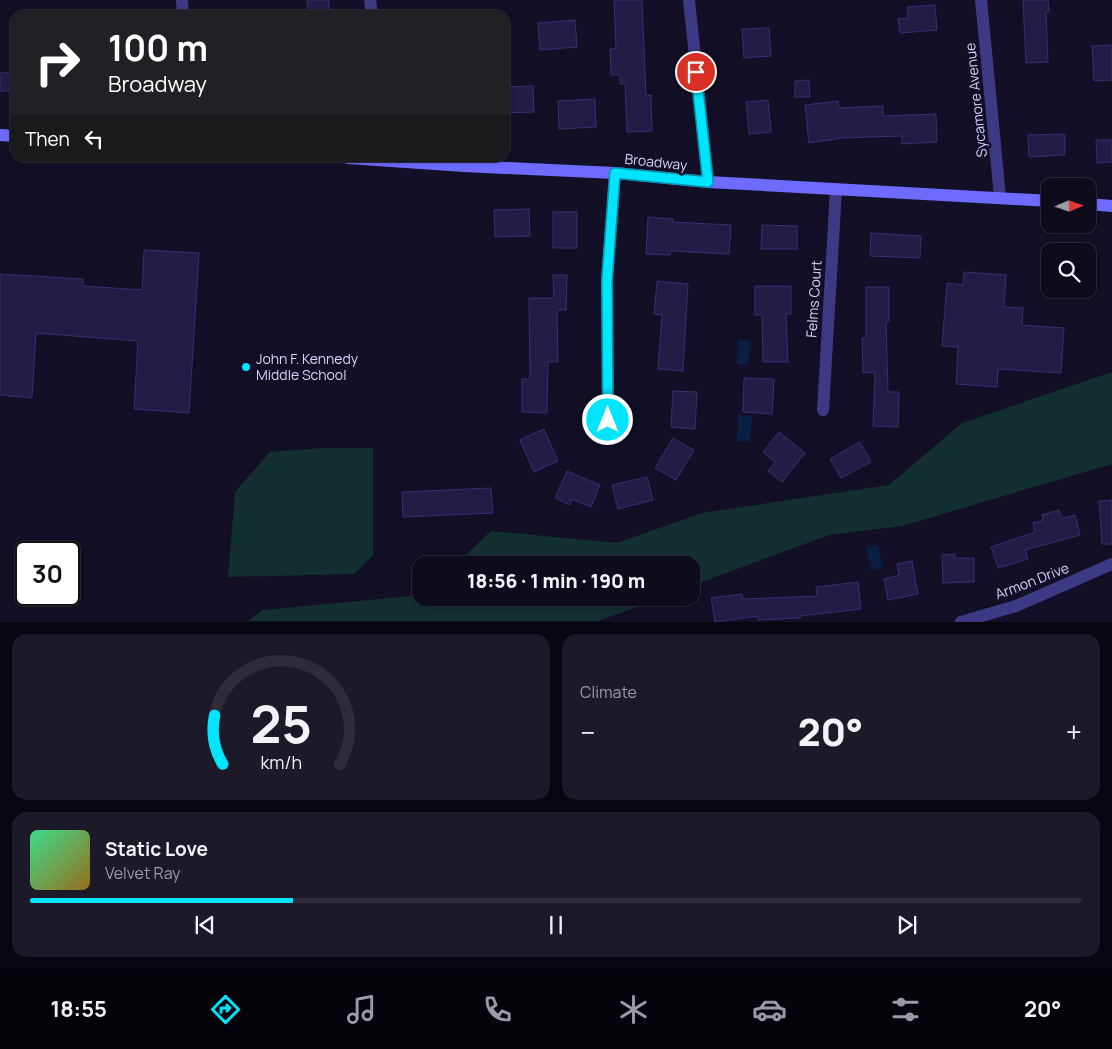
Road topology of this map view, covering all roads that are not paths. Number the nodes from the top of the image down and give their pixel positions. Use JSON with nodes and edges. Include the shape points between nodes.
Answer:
{"nodes":[{"id":1,"x":689,"y":0,"type":"edge"},
{"id":2,"x":981,"y":0,"type":"edge"},
{"id":3,"x":435,"y":162,"type":"edge"},
{"id":4,"x":615,"y":173,"type":"junction"},
{"id":5,"x":708,"y":182,"type":"junction"},
{"id":6,"x":836,"y":190,"type":"junction"},
{"id":7,"x":1000,"y":197,"type":"junction"},
{"id":8,"x":1041,"y":200,"type":"edge"},
{"id":9,"x":1096,"y":205,"type":"edge"},
{"id":10,"x":1112,"y":206,"type":"edge"},
{"id":11,"x":823,"y":410,"type":"dead end"},
{"id":12,"x":608,"y":420,"type":"dead end"},
{"id":13,"x":1112,"y":564,"type":"edge"},
{"id":14,"x":961,"y":622,"type":"edge"}],
"edges":[{"from":1,"to":5,"type":"street"},
{"from":2,"to":7,"type":"street","name":"Sycamore Avenue"},
{"from":3,"to":4,"type":"main road","name":"Broadway"},
{"from":4,"to":5,"type":"main road","name":"Broadway"},
{"from":4,"to":12,"type":"street","via":[[607,280]]},
{"from":5,"to":6,"type":"main road","name":"Broadway"},
{"from":6,"to":7,"type":"main road","name":"Broadway"},
{"from":6,"to":11,"type":"street","name":"Felms Court"},
{"from":7,"to":8,"type":"main road","name":"Broadway"},
{"from":9,"to":10,"type":"main road"},
{"from":13,"to":14,"type":"street","name":"Armon Drive","via":[[1016,606]]}]}
